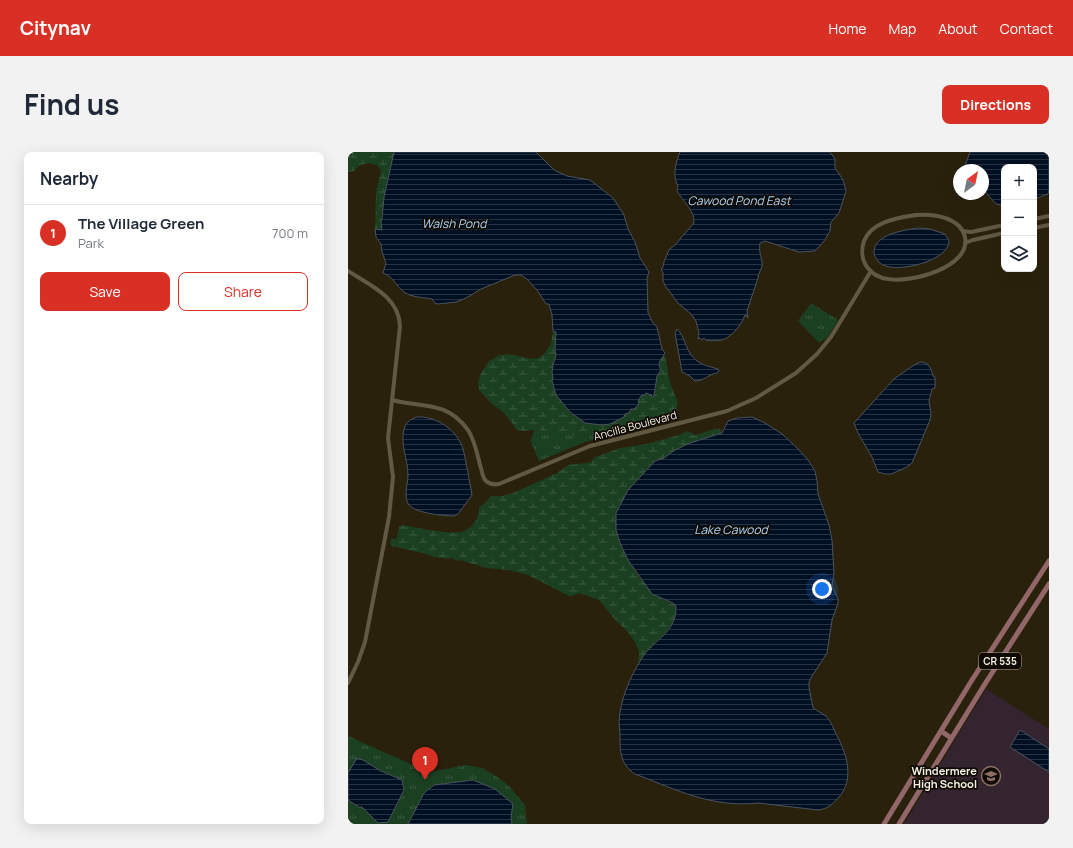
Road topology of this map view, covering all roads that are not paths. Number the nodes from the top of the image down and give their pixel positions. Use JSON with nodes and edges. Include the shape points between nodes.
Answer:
{"nodes":[{"id":1,"x":1049,"y":216,"type":"edge"},
{"id":2,"x":1037,"y":218,"type":"edge"},
{"id":3,"x":1049,"y":225,"type":"edge"},
{"id":4,"x":1001,"y":226,"type":"edge"},
{"id":5,"x":1037,"y":227,"type":"edge"},
{"id":6,"x":963,"y":231,"type":"junction"},
{"id":7,"x":1001,"y":235,"type":"edge"},
{"id":8,"x":965,"y":243,"type":"junction"},
{"id":9,"x":348,"y":271,"type":"edge"},
{"id":10,"x":871,"y":271,"type":"junction"},
{"id":11,"x":392,"y":400,"type":"junction"},
{"id":12,"x":1049,"y":561,"type":"edge"},
{"id":13,"x":1049,"y":584,"type":"edge"},
{"id":14,"x":348,"y":683,"type":"edge"},
{"id":15,"x":941,"y":731,"type":"junction"},
{"id":16,"x":951,"y":738,"type":"junction"},
{"id":17,"x":884,"y":824,"type":"edge"},
{"id":18,"x":899,"y":824,"type":"edge"}],
"edges":[{"from":1,"to":2,"type":"street"},
{"from":3,"to":5,"type":"street"},
{"from":4,"to":6,"type":"street","via":[[971,232]]},
{"from":6,"to":8,"type":"street"},
{"from":6,"to":10,"type":"street","via":[[950,221],[928,215],[911,216],[880,224],[870,232],[864,242],[862,257]]},
{"from":7,"to":8,"type":"street"},
{"from":8,"to":10,"type":"street","via":[[961,253],[952,262],[931,274],[892,280],[882,278]]},
{"from":9,"to":11,"type":"street","via":[[383,294],[397,310],[400,326]]},
{"from":10,"to":11,"type":"street","name":"Ancilla Boulevard","via":[[831,337],[817,354],[796,373],[756,398],[737,408],[590,446],[499,484],[490,484],[485,479],[474,442],[468,430],[456,418],[434,406]]},
{"from":11,"to":14,"type":"street","via":[[388,442],[393,478],[387,527],[365,642]]},
{"from":12,"to":15,"type":"main road","number":"CR 535"},
{"from":13,"to":16,"type":"main road","number":"CR 535"},
{"from":15,"to":16,"type":"main road"},
{"from":15,"to":17,"type":"main road","number":"CR 535"},
{"from":16,"to":18,"type":"main road","number":"CR 535"}]}
